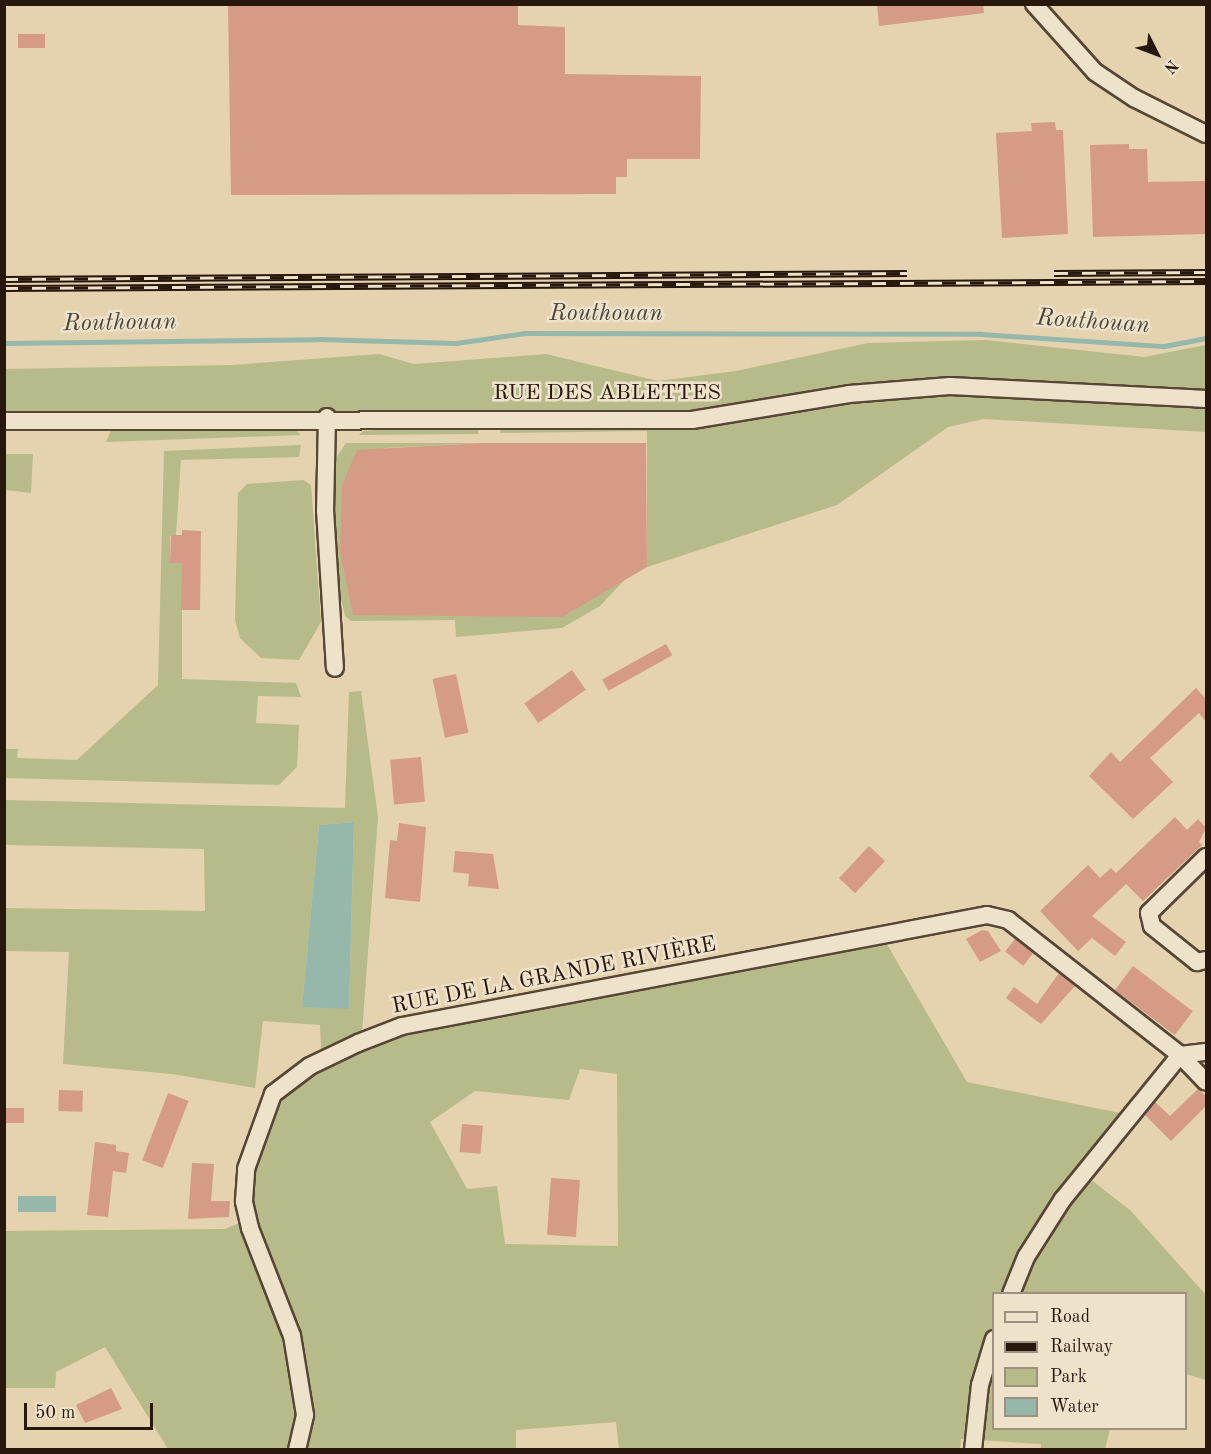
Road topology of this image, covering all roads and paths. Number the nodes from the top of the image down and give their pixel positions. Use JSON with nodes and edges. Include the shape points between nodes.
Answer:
{"nodes":[{"id":1,"x":1034,"y":4,"type":"edge"},
{"id":2,"x":1206,"y":134,"type":"edge"},
{"id":3,"x":1206,"y":399,"type":"edge"},
{"id":4,"x":327,"y":417,"type":"junction"},
{"id":5,"x":4,"y":421,"type":"edge"},
{"id":6,"x":335,"y":668,"type":"dead end"},
{"id":7,"x":1206,"y":857,"type":"edge"},
{"id":8,"x":1206,"y":960,"type":"edge"},
{"id":9,"x":1206,"y":1052,"type":"edge"},
{"id":10,"x":1180,"y":1055,"type":"junction"},
{"id":11,"x":1206,"y":1082,"type":"edge"},
{"id":12,"x":1011,"y":1292,"type":"edge"},
{"id":13,"x":992,"y":1343,"type":"edge"},
{"id":14,"x":300,"y":1448,"type":"edge"},
{"id":15,"x":973,"y":1449,"type":"edge"}],
"edges":[{"from":1,"to":2,"type":"street","via":[[1095,72],[1134,98]]},
{"from":3,"to":4,"type":"street","name":"RUE DES ABLETTES","via":[[950,386],[849,394],[692,420]]},
{"from":4,"to":5,"type":"street","name":"RUE DES ABLETTES"},
{"from":4,"to":6,"type":"street","via":[[325,510]]},
{"from":7,"to":8,"type":"street","via":[[1149,913],[1152,926],[1197,962]]},
{"from":9,"to":10,"type":"street"},
{"from":10,"to":11,"type":"street","name":"RUE DE LA GRANDE RIVIÈRE"},
{"from":10,"to":12,"type":"street","via":[[1064,1199],[1026,1257]]},
{"from":10,"to":14,"type":"street","name":"RUE DE LA GRANDE RIVIÈRE","via":[[1008,920],[987,915],[402,1026],[358,1043],[310,1066],[273,1094],[246,1169],[244,1202],[250,1228],[292,1336],[305,1415]]},
{"from":13,"to":15,"type":"street","via":[[980,1385]]}]}
